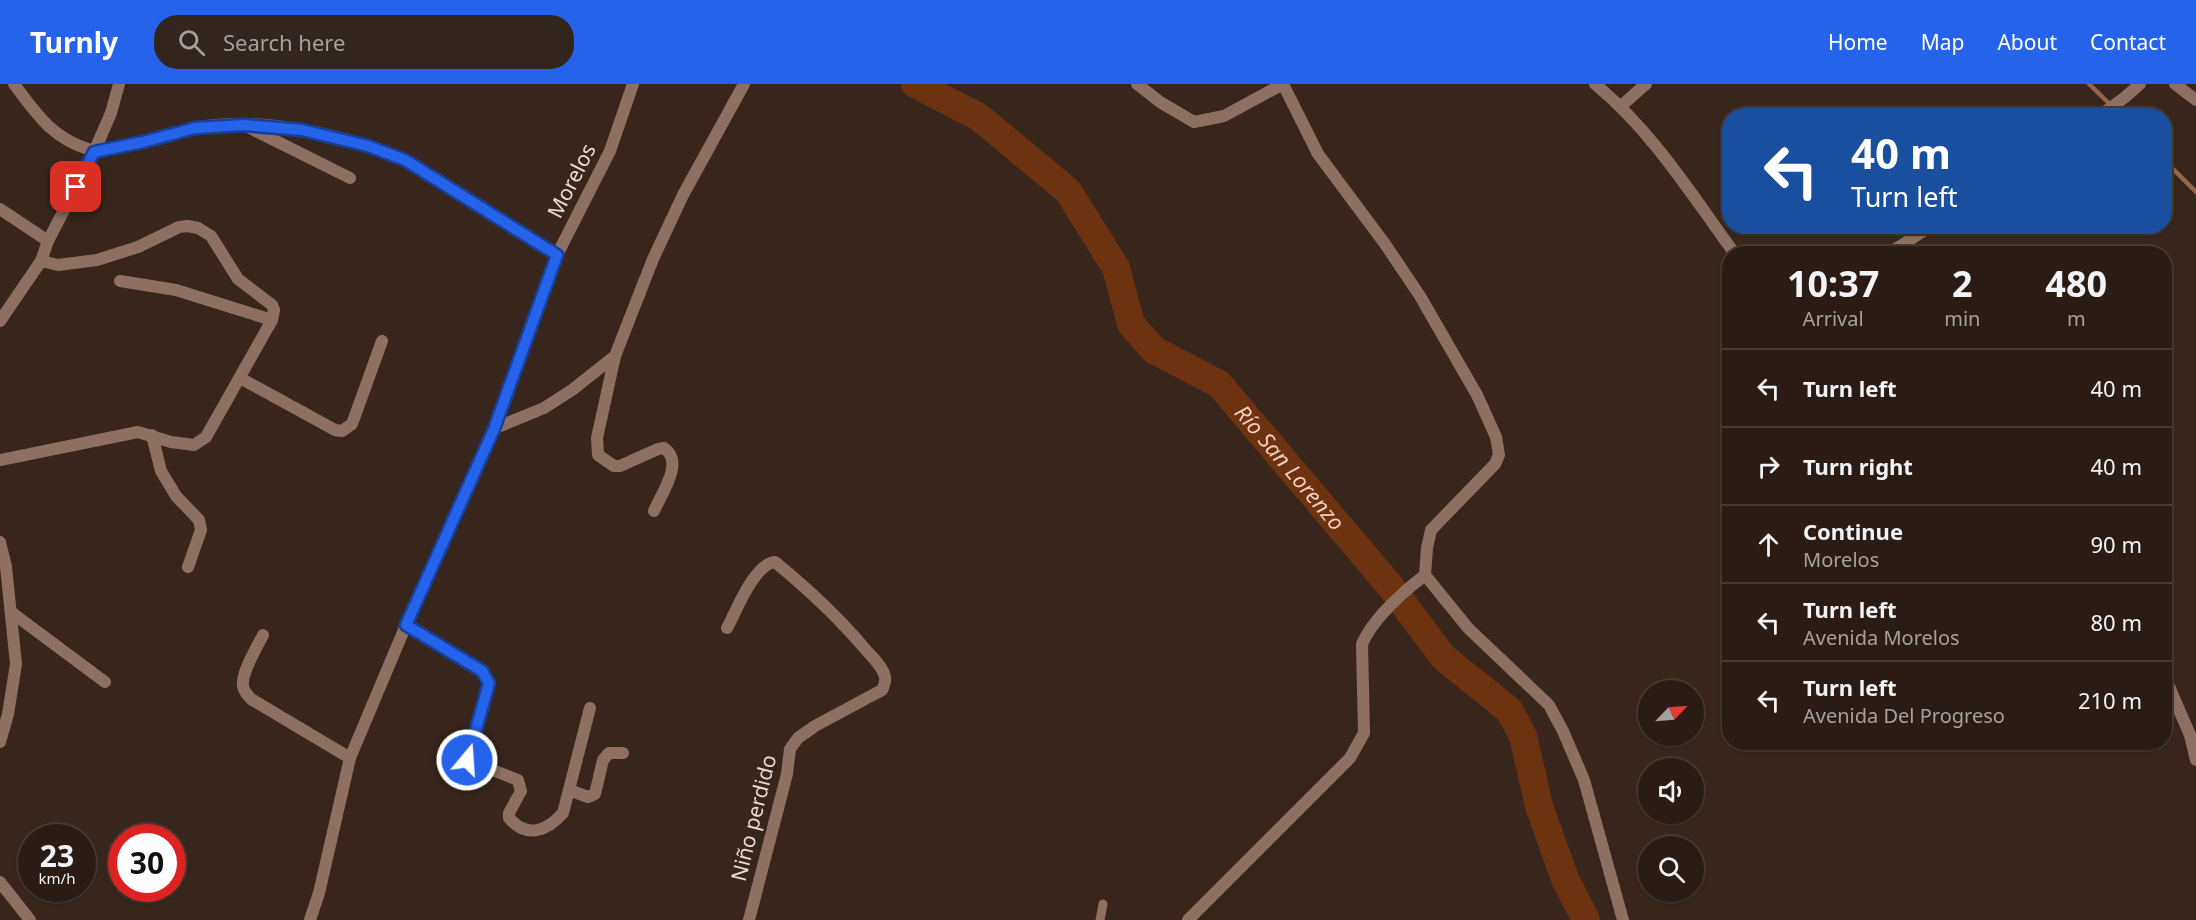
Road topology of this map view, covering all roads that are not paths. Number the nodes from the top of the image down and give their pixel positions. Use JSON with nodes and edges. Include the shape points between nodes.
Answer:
{"nodes":[{"id":1,"x":14,"y":84,"type":"edge"},
{"id":2,"x":119,"y":84,"type":"edge"},
{"id":3,"x":633,"y":84,"type":"edge"},
{"id":4,"x":744,"y":84,"type":"edge"},
{"id":5,"x":1137,"y":84,"type":"edge"},
{"id":6,"x":1595,"y":84,"type":"edge"},
{"id":7,"x":1646,"y":84,"type":"edge"},
{"id":8,"x":2140,"y":84,"type":"edge"},
{"id":9,"x":2175,"y":84,"type":"edge"},
{"id":10,"x":2196,"y":100,"type":"edge"},
{"id":11,"x":1622,"y":106,"type":"junction"},
{"id":12,"x":2110,"y":108,"type":"edge"},
{"id":13,"x":244,"y":125,"type":"junction"},
{"id":14,"x":94,"y":152,"type":"junction"},
{"id":15,"x":350,"y":178,"type":"dead end"},
{"id":16,"x":0,"y":209,"type":"edge"},
{"id":17,"x":1919,"y":234,"type":"edge"},
{"id":18,"x":48,"y":241,"type":"junction"},
{"id":19,"x":1729,"y":246,"type":"edge"},
{"id":20,"x":1900,"y":246,"type":"edge"},
{"id":21,"x":557,"y":255,"type":"junction"},
{"id":22,"x":41,"y":261,"type":"junction"},
{"id":23,"x":120,"y":281,"type":"dead end"},
{"id":24,"x":272,"y":320,"type":"junction"},
{"id":25,"x":0,"y":321,"type":"edge"},
{"id":26,"x":382,"y":341,"type":"dead end"},
{"id":27,"x":615,"y":356,"type":"junction"},
{"id":28,"x":240,"y":378,"type":"junction"},
{"id":29,"x":494,"y":429,"type":"junction"},
{"id":30,"x":152,"y":435,"type":"junction"},
{"id":31,"x":0,"y":460,"type":"edge"},
{"id":32,"x":654,"y":512,"type":"dead end"},
{"id":33,"x":0,"y":542,"type":"edge"},
{"id":34,"x":188,"y":567,"type":"dead end"},
{"id":35,"x":1425,"y":575,"type":"junction"},
{"id":36,"x":11,"y":612,"type":"junction"},
{"id":37,"x":406,"y":625,"type":"junction"},
{"id":38,"x":727,"y":628,"type":"dead end"},
{"id":39,"x":263,"y":635,"type":"dead end"},
{"id":40,"x":105,"y":682,"type":"dead end"},
{"id":41,"x":2172,"y":691,"type":"edge"},
{"id":42,"x":590,"y":708,"type":"dead end"},
{"id":43,"x":2193,"y":734,"type":"edge"},
{"id":44,"x":0,"y":742,"type":"edge"},
{"id":45,"x":623,"y":753,"type":"dead end"},
{"id":46,"x":350,"y":758,"type":"junction"},
{"id":47,"x":2196,"y":760,"type":"edge"},
{"id":48,"x":569,"y":790,"type":"junction"},
{"id":49,"x":0,"y":882,"type":"edge"},
{"id":50,"x":1103,"y":904,"type":"dead end"},
{"id":51,"x":30,"y":920,"type":"edge"},
{"id":52,"x":310,"y":920,"type":"edge"},
{"id":53,"x":749,"y":920,"type":"edge"},
{"id":54,"x":1100,"y":920,"type":"edge"},
{"id":55,"x":1188,"y":920,"type":"edge"},
{"id":56,"x":1623,"y":920,"type":"edge"}],
"edges":[{"from":1,"to":14,"type":"street","via":[[59,137]]},
{"from":2,"to":14,"type":"street"},
{"from":3,"to":21,"type":"street","name":"Morelos","via":[[610,151]]},
{"from":4,"to":27,"type":"street","via":[[683,195]]},
{"from":5,"to":35,"type":"street","via":[[1194,122],[1224,116],[1283,84],[1318,154],[1420,296],[1477,395],[1496,437],[1499,455],[1495,464],[1431,530]]},
{"from":6,"to":11,"type":"street"},
{"from":7,"to":11,"type":"street"},
{"from":8,"to":12,"type":"street"},
{"from":9,"to":10,"type":"street"},
{"from":11,"to":19,"type":"street","via":[[1649,136]]},
{"from":13,"to":14,"type":"street","via":[[195,128]]},
{"from":13,"to":15,"type":"street"},
{"from":13,"to":21,"type":"street","via":[[302,130],[368,146],[405,160]]},
{"from":14,"to":18,"type":"street"},
{"from":16,"to":18,"type":"street"},
{"from":17,"to":20,"type":"street"},
{"from":18,"to":22,"type":"street"},
{"from":21,"to":29,"type":"street","name":"Morelos"},
{"from":22,"to":24,"type":"street","via":[[58,265],[97,260],[138,248],[179,227],[198,228],[211,236],[238,279],[272,305]]},
{"from":22,"to":25,"type":"street"},
{"from":23,"to":24,"type":"street","via":[[176,290]]},
{"from":24,"to":28,"type":"street"},
{"from":26,"to":28,"type":"street","via":[[352,424],[342,431]]},
{"from":27,"to":29,"type":"street","via":[[544,408]]},
{"from":27,"to":32,"type":"street","via":[[597,438],[598,455],[620,466],[658,449],[670,452],[672,469]]},
{"from":28,"to":30,"type":"street","via":[[206,437],[195,445]]},
{"from":29,"to":37,"type":"street","name":"Morelos"},
{"from":30,"to":31,"type":"street","via":[[138,432]]},
{"from":30,"to":34,"type":"street","via":[[161,471],[176,496],[199,520],[201,530]]},
{"from":33,"to":36,"type":"street"},
{"from":35,"to":55,"type":"street","via":[[1368,631],[1362,644],[1364,733],[1350,758]]},
{"from":35,"to":56,"type":"street","via":[[1468,628],[1549,705],[1584,780]]},
{"from":36,"to":40,"type":"street"},
{"from":36,"to":44,"type":"street","via":[[16,664]]},
{"from":37,"to":46,"type":"street","name":"Morelos"},
{"from":37,"to":48,"type":"street","via":[[487,676],[489,683],[466,755],[467,760],[518,780],[521,791],[509,818],[539,831],[552,825],[563,813]]},
{"from":38,"to":53,"type":"street","name":"Niño perdido","via":[[755,575],[764,565],[775,562],[843,624],[885,677],[882,690],[815,726],[790,749]]},
{"from":39,"to":46,"type":"street","via":[[244,675],[244,691],[251,699]]},
{"from":41,"to":43,"type":"street"},
{"from":42,"to":48,"type":"street"},
{"from":43,"to":47,"type":"street"},
{"from":45,"to":48,"type":"street","via":[[609,753],[603,760],[595,794],[588,797]]},
{"from":46,"to":52,"type":"street","name":"Morelos"},
{"from":49,"to":51,"type":"street"},
{"from":50,"to":54,"type":"lane"}]}
